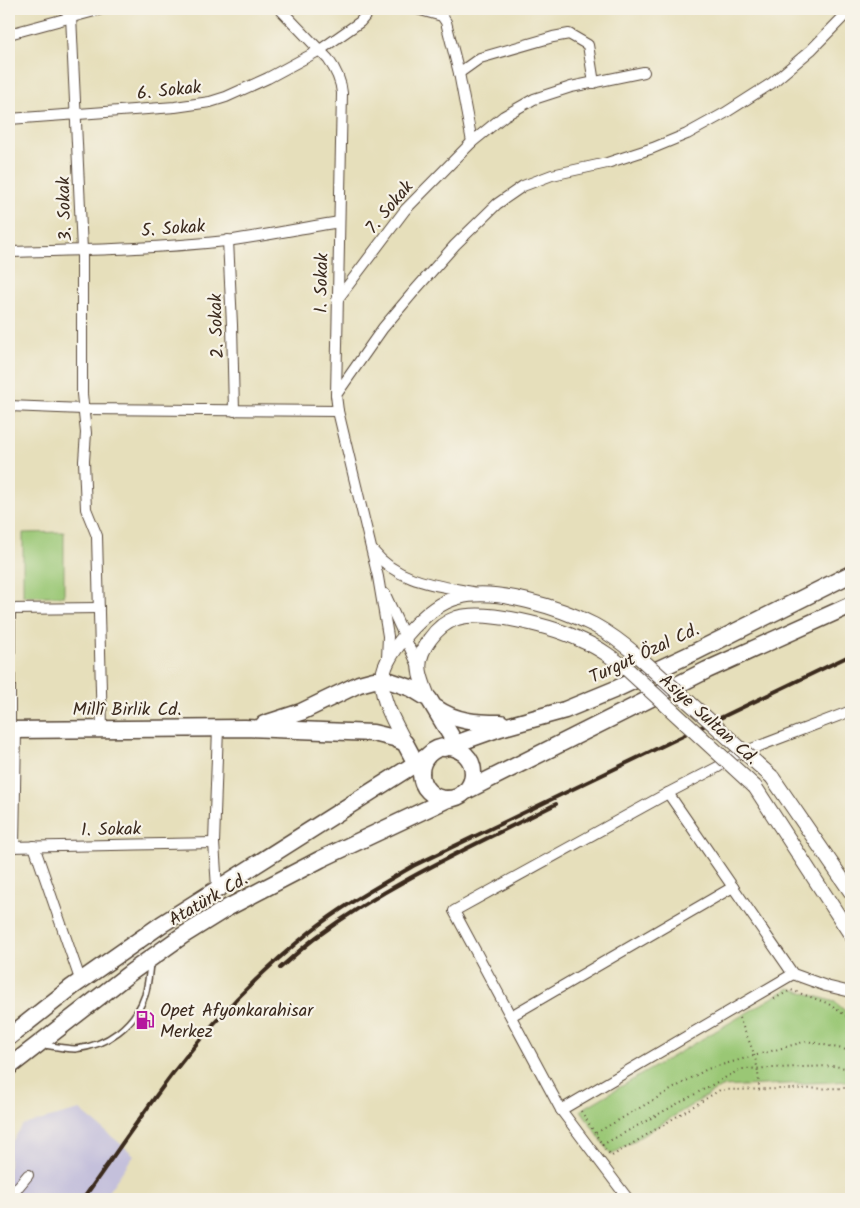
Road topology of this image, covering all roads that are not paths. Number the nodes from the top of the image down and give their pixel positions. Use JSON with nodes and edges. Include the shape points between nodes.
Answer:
{"nodes":[{"id":1,"x":102,"y":9,"type":"edge"},
{"id":2,"x":280,"y":9,"type":"edge"},
{"id":3,"x":371,"y":9,"type":"edge"},
{"id":4,"x":417,"y":9,"type":"edge"},
{"id":5,"x":851,"y":9,"type":"edge"},
{"id":6,"x":69,"y":12,"type":"edge"},
{"id":7,"x":9,"y":34,"type":"edge"},
{"id":8,"x":320,"y":50,"type":"junction"},
{"id":9,"x":644,"y":72,"type":"dead end"},
{"id":10,"x":459,"y":73,"type":"junction"},
{"id":11,"x":594,"y":83,"type":"junction"},
{"id":12,"x":76,"y":115,"type":"junction"},
{"id":13,"x":9,"y":119,"type":"edge"},
{"id":14,"x":472,"y":142,"type":"junction"},
{"id":15,"x":339,"y":222,"type":"junction"},
{"id":16,"x":228,"y":240,"type":"junction"},
{"id":17,"x":82,"y":250,"type":"junction"},
{"id":18,"x":9,"y":252,"type":"edge"},
{"id":19,"x":337,"y":300,"type":"junction"},
{"id":20,"x":336,"y":395,"type":"junction"},
{"id":21,"x":9,"y":406,"type":"edge"},
{"id":22,"x":83,"y":409,"type":"junction"},
{"id":23,"x":234,"y":411,"type":"junction"},
{"id":24,"x":338,"y":411,"type":"junction"},
{"id":25,"x":371,"y":548,"type":"junction"},
{"id":26,"x":851,"y":574,"type":"edge"},
{"id":27,"x":378,"y":577,"type":"junction"},
{"id":28,"x":481,"y":594,"type":"junction"},
{"id":29,"x":851,"y":605,"type":"edge"},
{"id":30,"x":99,"y":608,"type":"junction"},
{"id":31,"x":10,"y":609,"type":"edge"},
{"id":32,"x":400,"y":641,"type":"junction"},
{"id":33,"x":426,"y":643,"type":"junction"},
{"id":34,"x":418,"y":666,"type":"junction"},
{"id":35,"x":9,"y":668,"type":"edge"},
{"id":36,"x":382,"y":680,"type":"junction"},
{"id":37,"x":431,"y":703,"type":"junction"},
{"id":38,"x":851,"y":711,"type":"edge"},
{"id":39,"x":518,"y":723,"type":"junction"},
{"id":40,"x":218,"y":728,"type":"junction"},
{"id":41,"x":245,"y":728,"type":"junction"},
{"id":42,"x":102,"y":729,"type":"junction"},
{"id":43,"x":11,"y":730,"type":"edge"},
{"id":44,"x":405,"y":743,"type":"junction"},
{"id":45,"x":453,"y":747,"type":"junction"},
{"id":46,"x":421,"y":765,"type":"junction"},
{"id":47,"x":464,"y":792,"type":"junction"},
{"id":48,"x":668,"y":792,"type":"junction"},
{"id":49,"x":448,"y":798,"type":"junction"},
{"id":50,"x":214,"y":843,"type":"junction"},
{"id":51,"x":34,"y":846,"type":"junction"},
{"id":52,"x":11,"y":847,"type":"edge"},
{"id":53,"x":733,"y":887,"type":"junction"},
{"id":54,"x":217,"y":888,"type":"junction"},
{"id":55,"x":851,"y":892,"type":"edge"},
{"id":56,"x":851,"y":935,"type":"edge"},
{"id":57,"x":151,"y":958,"type":"junction"},
{"id":58,"x":793,"y":974,"type":"junction"},
{"id":59,"x":81,"y":982,"type":"junction"},
{"id":60,"x":851,"y":992,"type":"edge"},
{"id":61,"x":511,"y":1016,"type":"junction"},
{"id":62,"x":9,"y":1037,"type":"edge"},
{"id":63,"x":38,"y":1044,"type":"junction"},
{"id":64,"x":9,"y":1067,"type":"edge"},
{"id":65,"x":561,"y":1110,"type":"junction"},
{"id":66,"x":28,"y":1174,"type":"dead end"},
{"id":67,"x":9,"y":1198,"type":"edge"},
{"id":68,"x":628,"y":1199,"type":"edge"}],
"edges":[{"from":1,"to":6,"type":"street"},
{"from":2,"to":8,"type":"street","name":"1. Sokak"},
{"from":3,"to":8,"type":"street","name":"6. Sokak","via":[[360,22]]},
{"from":4,"to":10,"type":"street","via":[[442,16],[446,22]]},
{"from":5,"to":20,"type":"street","via":[[811,50],[772,83],[687,134],[607,164],[552,175],[523,186],[497,204],[416,289]]},
{"from":6,"to":7,"type":"street"},
{"from":6,"to":12,"type":"street","name":"3. Sokak"},
{"from":8,"to":12,"type":"street","name":"6. Sokak","via":[[268,78],[210,102]]},
{"from":8,"to":15,"type":"street","name":"1. Sokak","via":[[338,75],[342,93]]},
{"from":9,"to":11,"type":"street","name":"7. Sokak"},
{"from":10,"to":11,"type":"street","via":[[480,58],[569,34],[588,44]]},
{"from":10,"to":14,"type":"street"},
{"from":11,"to":14,"type":"street","name":"7. Sokak","via":[[534,99],[504,116]]},
{"from":12,"to":13,"type":"street","name":"6. Sokak"},
{"from":12,"to":17,"type":"street","name":"3. Sokak"},
{"from":14,"to":19,"type":"street","name":"7. Sokak","via":[[404,210]]},
{"from":15,"to":16,"type":"street","name":"5. Sokak"},
{"from":15,"to":19,"type":"street","name":"1. Sokak"},
{"from":16,"to":17,"type":"street","name":"5. Sokak"},
{"from":16,"to":23,"type":"street","name":"2. Sokak"},
{"from":17,"to":18,"type":"street","name":"5. Sokak"},
{"from":17,"to":22,"type":"street","name":"3. Sokak"},
{"from":19,"to":20,"type":"street","name":"1. Sokak"},
{"from":20,"to":24,"type":"street","name":"1. Sokak"},
{"from":21,"to":22,"type":"street"},
{"from":22,"to":23,"type":"street"},
{"from":22,"to":30,"type":"street","name":"3. Sokak","via":[[86,509],[97,536]]},
{"from":23,"to":24,"type":"street"},
{"from":24,"to":25,"type":"street","name":"1. Sokak"},
{"from":25,"to":27,"type":"street","name":"1. Sokak"},
{"from":25,"to":28,"type":"street","via":[[386,565],[406,577]]},
{"from":26,"to":39,"type":"main road","name":"Turgut Özal Cd.","via":[[616,689],[565,710]]},
{"from":27,"to":32,"type":"street"},
{"from":27,"to":32,"type":"street"},
{"from":28,"to":32,"type":"main road","name":"Asiye Sultan Cd.","via":[[458,597],[439,605]]},
{"from":28,"to":55,"type":"main road","name":"Asiye Sultan Cd.","bridge":true,"via":[[515,598],[580,618],[609,634],[640,658],[772,776]]},
{"from":29,"to":47,"type":"main road","via":[[707,670]]},
{"from":30,"to":31,"type":"street"},
{"from":30,"to":42,"type":"street","name":"3. Sokak"},
{"from":31,"to":35,"type":"street"},
{"from":32,"to":33,"type":"street","via":[[418,648]]},
{"from":32,"to":34,"type":"street"},
{"from":32,"to":36,"type":"main road","name":"Asiye Sultan Cd.","via":[[386,664]]},
{"from":33,"to":34,"type":"main road","name":"Asiye Sultan Cd."},
{"from":33,"to":56,"type":"main road","name":"Asiye Sultan Cd.","bridge":true,"via":[[440,627],[457,618],[478,616],[566,633],[599,649],[628,670],[755,786]]},
{"from":34,"to":37,"type":"main road"},
{"from":35,"to":43,"type":"street"},
{"from":36,"to":37,"type":"main road","via":[[399,683]]},
{"from":36,"to":41,"type":"main road","name":"Millî Birlik Cd.","via":[[367,681],[346,689],[283,719]]},
{"from":36,"to":44,"type":"main road","via":[[388,708]]},
{"from":37,"to":39,"type":"main road","via":[[450,716],[469,722]]},
{"from":37,"to":45,"type":"main road"},
{"from":38,"to":48,"type":"street","via":[[733,756]]},
{"from":39,"to":45,"type":"main road","name":"Turgut Özal Cd."},
{"from":40,"to":41,"type":"main road","name":"Millî Birlik Cd."},
{"from":40,"to":42,"type":"main road","name":"Millî Birlik Cd."},
{"from":40,"to":50,"type":"street"},
{"from":41,"to":44,"type":"main road","name":"Millî Birlik Cd.","via":[[374,733]]},
{"from":42,"to":43,"type":"main road","name":"Millî Birlik Cd."},
{"from":43,"to":52,"type":"street"},
{"from":44,"to":46,"type":"main road"},
{"from":45,"to":46,"type":"main road","via":[[432,752]]},
{"from":45,"to":47,"type":"main road","via":[[470,760],[472,768],[470,785]]},
{"from":46,"to":49,"type":"main road","via":[[422,781],[432,794]]},
{"from":46,"to":54,"type":"main road","name":"Atatürk Cd."},
{"from":47,"to":49,"type":"main road"},
{"from":48,"to":53,"type":"street"},
{"from":48,"to":61,"type":"street","via":[[454,911]]},
{"from":49,"to":57,"type":"main road","name":"Atatürk Cd.","via":[[227,908]]},
{"from":50,"to":51,"type":"street","name":"1. Sokak"},
{"from":50,"to":54,"type":"street"},
{"from":51,"to":52,"type":"street","name":"1. Sokak"},
{"from":51,"to":59,"type":"street"},
{"from":53,"to":58,"type":"street"},
{"from":53,"to":61,"type":"street"},
{"from":54,"to":59,"type":"main road","name":"Atatürk Cd."},
{"from":57,"to":63,"type":"main road","name":"Atatürk Cd."},
{"from":57,"to":63,"type":"lane","via":[[146,994],[135,1016],[119,1032],[101,1043],[74,1049]]},
{"from":58,"to":60,"type":"street"},
{"from":58,"to":65,"type":"street"},
{"from":59,"to":62,"type":"main road","name":"Atatürk Cd."},
{"from":61,"to":65,"type":"street"},
{"from":63,"to":64,"type":"main road","name":"Atatürk Cd."},
{"from":65,"to":68,"type":"street"},
{"from":66,"to":67,"type":"street"}]}
